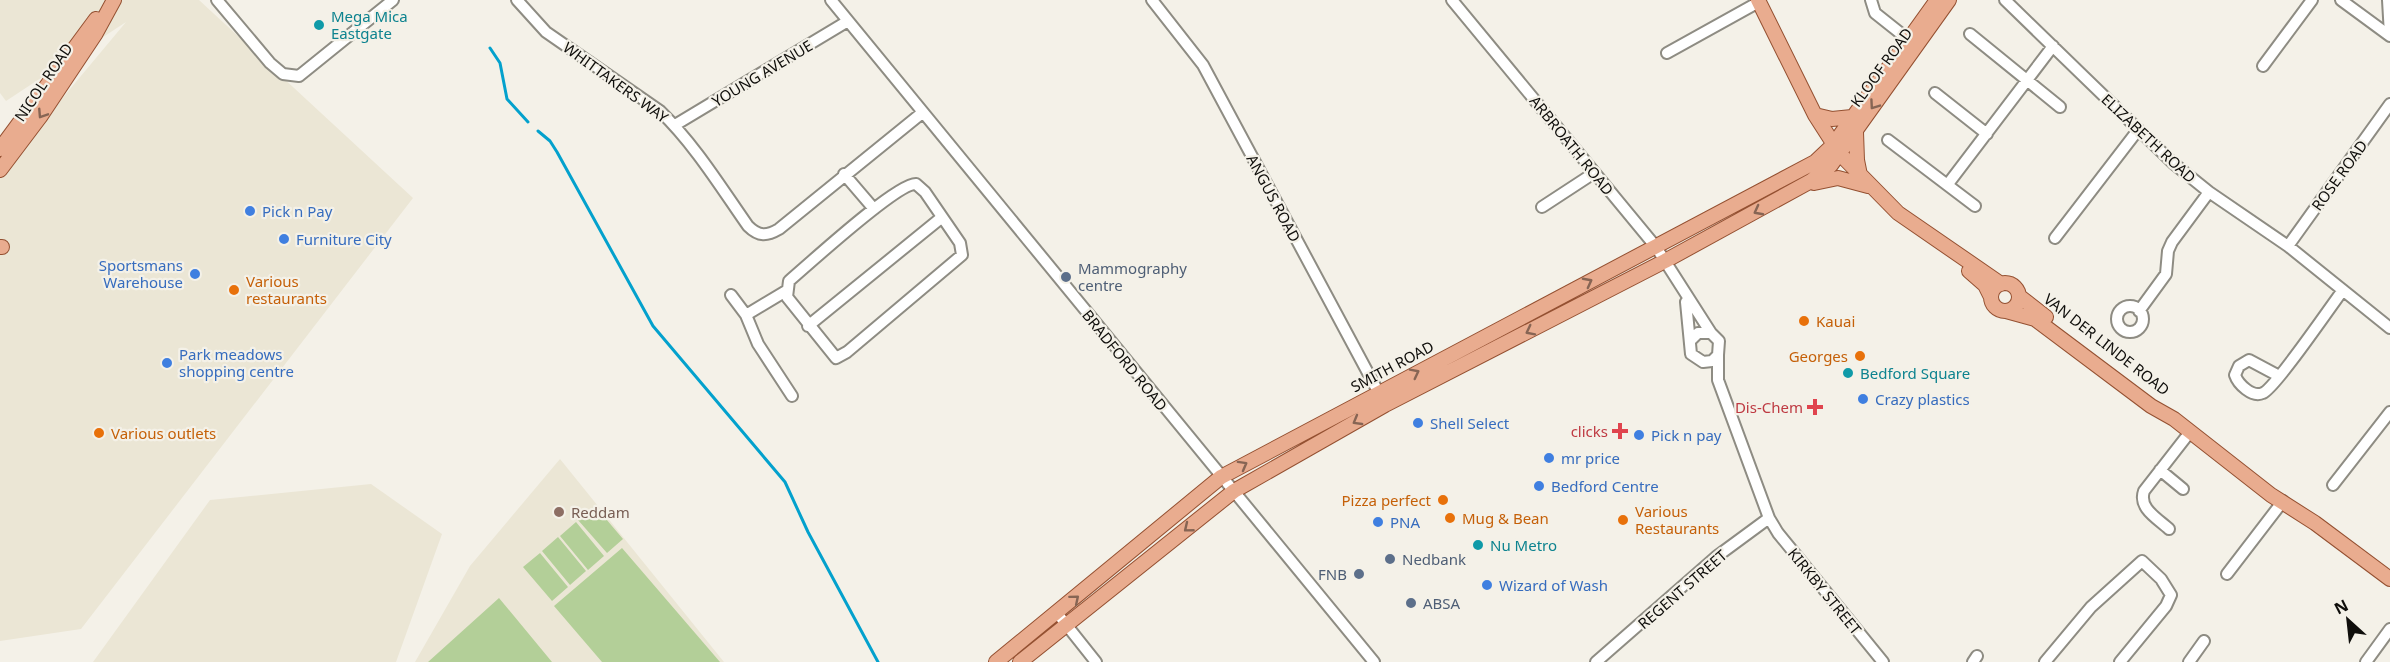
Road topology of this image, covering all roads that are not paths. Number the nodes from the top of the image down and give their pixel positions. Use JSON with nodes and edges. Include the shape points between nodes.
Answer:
{"nodes":[{"id":1,"x":393,"y":0,"type":"edge"},
{"id":2,"x":517,"y":0,"type":"edge"},
{"id":3,"x":831,"y":0,"type":"edge"},
{"id":4,"x":1152,"y":0,"type":"edge"},
{"id":5,"x":1452,"y":0,"type":"edge"},
{"id":6,"x":1871,"y":0,"type":"edge"},
{"id":7,"x":2005,"y":0,"type":"edge"},
{"id":8,"x":2312,"y":0,"type":"edge"},
{"id":9,"x":2341,"y":0,"type":"edge"},
{"id":10,"x":2388,"y":0,"type":"edge"},
{"id":11,"x":1759,"y":1,"type":"edge"},
{"id":12,"x":1937,"y":3,"type":"edge"},
{"id":13,"x":111,"y":4,"type":"edge"},
{"id":14,"x":220,"y":4,"type":"edge"},
{"id":15,"x":848,"y":21,"type":"junction"},
{"id":16,"x":1970,"y":34,"type":"dead end"},
{"id":17,"x":2390,"y":36,"type":"edge"},
{"id":18,"x":1912,"y":43,"type":"junction"},
{"id":19,"x":2053,"y":46,"type":"junction"},
{"id":20,"x":1667,"y":53,"type":"dead end"},
{"id":21,"x":2262,"y":66,"type":"dead end"},
{"id":22,"x":2027,"y":80,"type":"junction"},
{"id":23,"x":1935,"y":93,"type":"dead end"},
{"id":24,"x":2390,"y":104,"type":"edge"},
{"id":25,"x":2060,"y":107,"type":"dead end"},
{"id":26,"x":922,"y":113,"type":"junction"},
{"id":27,"x":1817,"y":119,"type":"junction"},
{"id":28,"x":1854,"y":123,"type":"junction"},
{"id":29,"x":675,"y":125,"type":"junction"},
{"id":30,"x":2139,"y":130,"type":"junction"},
{"id":31,"x":1987,"y":134,"type":"junction"},
{"id":32,"x":1888,"y":140,"type":"dead end"},
{"id":33,"x":0,"y":148,"type":"edge"},
{"id":34,"x":1836,"y":149,"type":"junction"},
{"id":35,"x":0,"y":170,"type":"edge"},
{"id":36,"x":1594,"y":173,"type":"junction"},
{"id":37,"x":1798,"y":173,"type":"junction"},
{"id":38,"x":844,"y":174,"type":"junction"},
{"id":39,"x":1865,"y":182,"type":"junction"},
{"id":40,"x":1948,"y":184,"type":"junction"},
{"id":41,"x":1794,"y":191,"type":"junction"},
{"id":42,"x":2209,"y":192,"type":"junction"},
{"id":43,"x":1975,"y":206,"type":"dead end"},
{"id":44,"x":1542,"y":207,"type":"dead end"},
{"id":45,"x":874,"y":209,"type":"junction"},
{"id":46,"x":941,"y":218,"type":"junction"},
{"id":47,"x":1927,"y":235,"type":"junction"},
{"id":48,"x":2055,"y":238,"type":"dead end"},
{"id":49,"x":2288,"y":246,"type":"junction"},
{"id":50,"x":1656,"y":247,"type":"junction"},
{"id":51,"x":1665,"y":261,"type":"junction"},
{"id":52,"x":2001,"y":284,"type":"junction"},
{"id":53,"x":786,"y":291,"type":"junction"},
{"id":54,"x":2343,"y":291,"type":"junction"},
{"id":55,"x":1684,"y":294,"type":"junction"},
{"id":56,"x":731,"y":296,"type":"dead end"},
{"id":57,"x":2019,"y":296,"type":"junction"},
{"id":58,"x":1991,"y":297,"type":"junction"},
{"id":59,"x":2139,"y":310,"type":"dead end"},
{"id":60,"x":2006,"y":311,"type":"junction"},
{"id":61,"x":746,"y":315,"type":"junction"},
{"id":62,"x":808,"y":326,"type":"junction"},
{"id":63,"x":2390,"y":328,"type":"edge"},
{"id":64,"x":1711,"y":333,"type":"junction"},
{"id":65,"x":1692,"y":339,"type":"junction"},
{"id":66,"x":1718,"y":355,"type":"junction"},
{"id":67,"x":1703,"y":362,"type":"junction"},
{"id":68,"x":2279,"y":376,"type":"dead end"},
{"id":69,"x":1718,"y":380,"type":"junction"},
{"id":70,"x":1378,"y":392,"type":"junction"},
{"id":71,"x":792,"y":396,"type":"dead end"},
{"id":72,"x":1385,"y":405,"type":"junction"},
{"id":73,"x":2390,"y":412,"type":"edge"},
{"id":74,"x":2174,"y":419,"type":"junction"},
{"id":75,"x":2190,"y":432,"type":"junction"},
{"id":76,"x":2160,"y":470,"type":"junction"},
{"id":77,"x":1221,"y":477,"type":"junction"},
{"id":78,"x":2333,"y":485,"type":"dead end"},
{"id":79,"x":2183,"y":489,"type":"dead end"},
{"id":80,"x":1234,"y":491,"type":"junction"},
{"id":81,"x":2278,"y":500,"type":"junction"},
{"id":82,"x":1769,"y":518,"type":"junction"},
{"id":83,"x":2169,"y":529,"type":"dead end"},
{"id":84,"x":2226,"y":574,"type":"dead end"},
{"id":85,"x":2390,"y":579,"type":"edge"},
{"id":86,"x":2390,"y":588,"type":"edge"},
{"id":87,"x":1057,"y":614,"type":"junction"},
{"id":88,"x":1067,"y":626,"type":"junction"},
{"id":89,"x":2390,"y":629,"type":"edge"},
{"id":90,"x":2204,"y":641,"type":"dead end"},
{"id":91,"x":996,"y":662,"type":"edge"},
{"id":92,"x":1020,"y":662,"type":"edge"},
{"id":93,"x":1096,"y":662,"type":"edge"},
{"id":94,"x":1374,"y":662,"type":"edge"},
{"id":95,"x":1596,"y":662,"type":"edge"},
{"id":96,"x":1883,"y":662,"type":"edge"},
{"id":97,"x":2045,"y":662,"type":"edge"},
{"id":98,"x":2120,"y":662,"type":"edge"},
{"id":99,"x":2189,"y":662,"type":"edge"},
{"id":100,"x":2366,"y":662,"type":"edge"}],
"edges":[{"from":1,"to":14,"type":"street","via":[[298,76],[283,74],[274,67]]},
{"from":2,"to":29,"type":"street","name":"WHITTAKERS WAY","via":[[546,32]]},
{"from":3,"to":15,"type":"street","name":"BRADFORD ROAD"},
{"from":4,"to":70,"type":"street","name":"ANGUS ROAD","via":[[1203,64]]},
{"from":5,"to":36,"type":"street","name":"ARBROATH ROAD"},
{"from":6,"to":18,"type":"street","via":[[1875,13]]},
{"from":7,"to":19,"type":"street","name":"ELIZABETH ROAD"},
{"from":8,"to":21,"type":"street"},
{"from":9,"to":17,"type":"street"},
{"from":10,"to":17,"type":"street"},
{"from":11,"to":20,"type":"street"},
{"from":11,"to":27,"type":"main road"},
{"from":12,"to":18,"type":"main road","name":"KLOOF ROAD"},
{"from":13,"to":33,"type":"main road","name":"NICOL ROAD"},
{"from":13,"to":35,"type":"main road","name":"NICOL ROAD","one_way":true,"via":[[40,117]]},
{"from":15,"to":26,"type":"street","name":"BRADFORD ROAD"},
{"from":15,"to":29,"type":"street","name":"YOUNG AVENUE"},
{"from":16,"to":22,"type":"street"},
{"from":18,"to":28,"type":"main road","name":"KLOOF ROAD"},
{"from":19,"to":22,"type":"street"},
{"from":19,"to":30,"type":"street","name":"ELIZABETH ROAD"},
{"from":22,"to":25,"type":"street"},
{"from":22,"to":31,"type":"street"},
{"from":23,"to":31,"type":"street"},
{"from":24,"to":49,"type":"street","name":"ROSE ROAD"},
{"from":26,"to":38,"type":"street","name":"WHITTAKERS WAY"},
{"from":26,"to":77,"type":"street","name":"BRADFORD ROAD"},
{"from":27,"to":28,"type":"main road"},
{"from":27,"to":34,"type":"main road"},
{"from":27,"to":37,"type":"main road","via":[[1817,148]]},
{"from":28,"to":34,"type":"main road","name":"KLOOF ROAD"},
{"from":28,"to":39,"type":"main road","via":[[1857,160]]},
{"from":29,"to":38,"type":"street","name":"WHITTAKERS WAY","via":[[748,226],[760,234],[779,229]]},
{"from":30,"to":42,"type":"street","name":"ELIZABETH ROAD"},
{"from":30,"to":48,"type":"street"},
{"from":31,"to":40,"type":"street"},
{"from":32,"to":40,"type":"street"},
{"from":34,"to":37,"type":"main road","name":"SMITH ROAD"},
{"from":34,"to":39,"type":"main road"},
{"from":34,"to":41,"type":"main road","name":"SMITH ROAD","via":[[1822,173]]},
{"from":36,"to":44,"type":"street"},
{"from":36,"to":50,"type":"street","name":"ARBROATH ROAD"},
{"from":37,"to":50,"type":"main road","name":"SMITH ROAD"},
{"from":38,"to":45,"type":"street"},
{"from":39,"to":41,"type":"main road","via":[[1830,178]]},
{"from":39,"to":47,"type":"main road"},
{"from":40,"to":43,"type":"street"},
{"from":41,"to":51,"type":"main road","name":"SMITH ROAD","one_way":true},
{"from":42,"to":49,"type":"street","name":"ELIZABETH ROAD"},
{"from":42,"to":59,"type":"street","via":[[2169,246],[2166,274]]},
{"from":45,"to":46,"type":"street","via":[[907,185],[916,184]]},
{"from":45,"to":53,"type":"street","via":[[789,281]]},
{"from":46,"to":62,"type":"street"},
{"from":46,"to":62,"type":"street","via":[[963,248],[962,255],[847,352],[833,356]]},
{"from":47,"to":52,"type":"main road"},
{"from":47,"to":58,"type":"main road","via":[[1981,281]]},
{"from":49,"to":54,"type":"street","name":"ELIZABETH ROAD"},
{"from":50,"to":51,"type":"street","name":"ARBROATH ROAD"},
{"from":70,"to":50,"type":"main road","name":"SMITH ROAD","one_way":true},
{"from":51,"to":55,"type":"street","name":"ARBROATH ROAD"},
{"from":51,"to":72,"type":"main road","name":"SMITH ROAD","one_way":true},
{"from":52,"to":57,"type":"main road","via":[[2013,286]]},
{"from":52,"to":58,"type":"main road","via":[[1994,288]]},
{"from":53,"to":61,"type":"street"},
{"from":53,"to":62,"type":"street"},
{"from":54,"to":63,"type":"street","name":"ELIZABETH ROAD"},
{"from":54,"to":68,"type":"street"},
{"from":55,"to":64,"type":"street","name":"ARBROATH ROAD"},
{"from":55,"to":65,"type":"street","name":"ARBROATH ROAD"},
{"from":56,"to":61,"type":"street"},
{"from":57,"to":60,"type":"main road"},
{"from":57,"to":74,"type":"main road","name":"VAN DER LINDE ROAD"},
{"from":58,"to":60,"type":"main road","via":[[1994,305]]},
{"from":60,"to":74,"type":"main road","name":"VAN DER LINDE ROAD","via":[[2035,319]]},
{"from":61,"to":71,"type":"street","via":[[758,344]]},
{"from":64,"to":65,"type":"street","via":[[1698,333]]},
{"from":64,"to":66,"type":"street","via":[[1719,341]]},
{"from":65,"to":67,"type":"street","via":[[1691,354]]},
{"from":66,"to":67,"type":"street"},
{"from":66,"to":69,"type":"street"},
{"from":67,"to":69,"type":"street"},
{"from":69,"to":82,"type":"street"},
{"from":70,"to":72,"type":"street","name":"ANGUS ROAD"},
{"from":77,"to":70,"type":"main road","name":"SMITH ROAD","one_way":true},
{"from":72,"to":80,"type":"main road","name":"SMITH ROAD","one_way":true},
{"from":73,"to":78,"type":"street"},
{"from":74,"to":75,"type":"main road","name":"VAN DER LINDE ROAD"},
{"from":75,"to":76,"type":"street"},
{"from":75,"to":81,"type":"main road","name":"VAN DER LINDE ROAD"},
{"from":76,"to":79,"type":"street"},
{"from":76,"to":83,"type":"street","via":[[2142,498],[2143,505]]},
{"from":77,"to":80,"type":"street","name":"BRADFORD ROAD"},
{"from":87,"to":77,"type":"main road","name":"SMITH ROAD","one_way":true},
{"from":80,"to":88,"type":"main road","name":"SMITH ROAD","one_way":true},
{"from":80,"to":94,"type":"street","name":"BRADFORD ROAD"},
{"from":81,"to":84,"type":"street"},
{"from":81,"to":85,"type":"main road","name":"VAN DER LINDE ROAD"},
{"from":81,"to":86,"type":"main road","name":"VAN DER LINDE ROAD"},
{"from":82,"to":95,"type":"street","name":"REGENT STREET","via":[[1716,557]]},
{"from":82,"to":96,"type":"street","name":"KIRKBY STREET"},
{"from":87,"to":88,"type":"street"},
{"from":87,"to":91,"type":"main road","name":"SMITH ROAD"},
{"from":88,"to":92,"type":"main road","name":"SMITH ROAD"},
{"from":88,"to":93,"type":"street"},
{"from":89,"to":100,"type":"street"},
{"from":90,"to":99,"type":"street"},
{"from":97,"to":98,"type":"street","via":[[2091,607],[2142,561],[2171,595]]}]}
